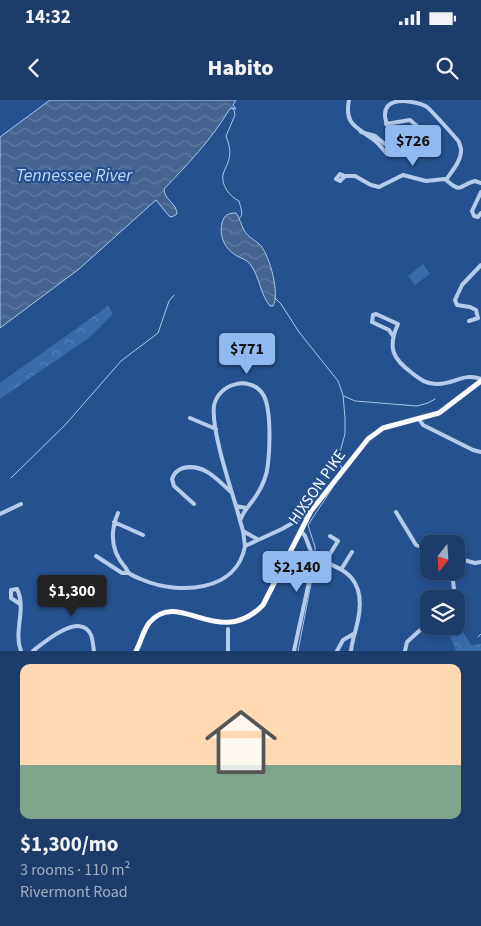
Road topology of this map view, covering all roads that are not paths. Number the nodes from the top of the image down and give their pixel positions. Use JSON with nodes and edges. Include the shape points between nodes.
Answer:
{"nodes":[{"id":1,"x":349,"y":100,"type":"edge"},
{"id":2,"x":386,"y":124,"type":"junction"},
{"id":3,"x":361,"y":132,"type":"junction"},
{"id":4,"x":418,"y":143,"type":"dead end"},
{"id":5,"x":387,"y":154,"type":"dead end"},
{"id":6,"x":345,"y":176,"type":"dead end"},
{"id":7,"x":446,"y":180,"type":"junction"},
{"id":8,"x":481,"y":184,"type":"edge"},
{"id":9,"x":481,"y":192,"type":"edge"},
{"id":10,"x":481,"y":213,"type":"edge"},
{"id":11,"x":481,"y":266,"type":"edge"},
{"id":12,"x":469,"y":321,"type":"dead end"},
{"id":13,"x":393,"y":336,"type":"junction"},
{"id":14,"x":481,"y":380,"type":"edge"},
{"id":15,"x":190,"y":418,"type":"dead end"},
{"id":16,"x":419,"y":419,"type":"junction"},
{"id":17,"x":216,"y":429,"type":"junction"},
{"id":18,"x":481,"y":452,"type":"edge"},
{"id":19,"x":232,"y":493,"type":"junction"},
{"id":20,"x":21,"y":504,"type":"dead end"},
{"id":21,"x":194,"y":504,"type":"dead end"},
{"id":22,"x":236,"y":506,"type":"junction"},
{"id":23,"x":246,"y":508,"type":"junction"},
{"id":24,"x":311,"y":511,"type":"junction"},
{"id":25,"x":396,"y":512,"type":"dead end"},
{"id":26,"x":118,"y":513,"type":"dead end"},
{"id":27,"x":0,"y":514,"type":"edge"},
{"id":28,"x":240,"y":521,"type":"junction"},
{"id":29,"x":114,"y":522,"type":"junction"},
{"id":30,"x":243,"y":531,"type":"junction"},
{"id":31,"x":301,"y":531,"type":"junction"},
{"id":32,"x":143,"y":535,"type":"dead end"},
{"id":33,"x":330,"y":536,"type":"dead end"},
{"id":34,"x":257,"y":539,"type":"junction"},
{"id":35,"x":245,"y":546,"type":"junction"},
{"id":36,"x":420,"y":547,"type":"edge"},
{"id":37,"x":352,"y":552,"type":"dead end"},
{"id":38,"x":96,"y":556,"type":"dead end"},
{"id":39,"x":314,"y":559,"type":"junction"},
{"id":40,"x":465,"y":560,"type":"edge"},
{"id":41,"x":325,"y":562,"type":"junction"},
{"id":42,"x":481,"y":562,"type":"edge"},
{"id":43,"x":342,"y":568,"type":"junction"},
{"id":44,"x":128,"y":573,"type":"junction"},
{"id":45,"x":20,"y":604,"type":"dead end"},
{"id":46,"x":228,"y":629,"type":"junction"},
{"id":47,"x":420,"y":630,"type":"edge"},
{"id":48,"x":355,"y":633,"type":"junction"},
{"id":49,"x":20,"y":651,"type":"edge"},
{"id":50,"x":33,"y":651,"type":"edge"},
{"id":51,"x":94,"y":651,"type":"edge"},
{"id":52,"x":136,"y":651,"type":"edge"},
{"id":53,"x":228,"y":651,"type":"edge"},
{"id":54,"x":294,"y":651,"type":"edge"},
{"id":55,"x":337,"y":651,"type":"edge"},
{"id":56,"x":351,"y":651,"type":"edge"},
{"id":57,"x":405,"y":651,"type":"edge"}],
"edges":[{"from":1,"to":3,"type":"street","via":[[349,116]]},
{"from":2,"to":3,"type":"street","via":[[399,149],[391,149],[375,136]]},
{"from":2,"to":4,"type":"street","via":[[410,120],[417,126],[421,138]]},
{"from":2,"to":7,"type":"street","via":[[386,107],[392,102],[414,102],[428,107],[460,142],[462,150],[459,161]]},
{"from":3,"to":5,"type":"street","via":[[377,142]]},
{"from":6,"to":7,"type":"street","via":[[355,176],[378,187],[403,175],[426,181]]},
{"from":7,"to":8,"type":"street","via":[[456,188],[475,181]]},
{"from":9,"to":10,"type":"street","via":[[472,212],[478,217]]},
{"from":11,"to":12,"type":"street","via":[[462,285],[454,300],[458,305],[476,310],[478,318]]},
{"from":13,"to":13,"type":"street","via":[[389,330],[372,322],[373,316],[376,314],[398,324]]},
{"from":13,"to":14,"type":"street","via":[[393,350],[399,363],[425,382],[440,384],[470,376]]},
{"from":14,"to":16,"type":"main road","name":"HIXSON PIKE","via":[[444,410]]},
{"from":15,"to":17,"type":"street"},
{"from":16,"to":18,"type":"street","via":[[423,426]]},
{"from":16,"to":24,"type":"main road","name":"HIXSON PIKE","via":[[383,428],[368,439]]},
{"from":17,"to":19,"type":"street"},
{"from":17,"to":23,"type":"street","via":[[215,402],[224,389],[242,384],[261,392],[268,414],[268,466],[258,493]]},
{"from":19,"to":21,"type":"street","via":[[204,469],[190,467],[179,470],[172,479],[174,486]]},
{"from":19,"to":22,"type":"street"},
{"from":20,"to":27,"type":"street"},
{"from":22,"to":23,"type":"street"},
{"from":22,"to":28,"type":"street"},
{"from":23,"to":28,"type":"street"},
{"from":24,"to":31,"type":"main road","name":"HIXSON PIKE"},
{"from":24,"to":34,"type":"street","via":[[282,529]]},
{"from":25,"to":36,"type":"street"},
{"from":26,"to":29,"type":"street"},
{"from":28,"to":30,"type":"street"},
{"from":29,"to":32,"type":"street"},
{"from":29,"to":44,"type":"street","via":[[112,538],[116,555]]},
{"from":30,"to":34,"type":"street"},
{"from":30,"to":35,"type":"street"},
{"from":31,"to":39,"type":"street"},
{"from":31,"to":46,"type":"main road","name":"HIXSON PIKE","via":[[260,609],[245,623]]},
{"from":33,"to":41,"type":"street","via":[[338,541]]},
{"from":34,"to":35,"type":"street"},
{"from":35,"to":44,"type":"street","via":[[242,559],[234,570],[206,586],[160,585]]},
{"from":37,"to":43,"type":"street"},
{"from":38,"to":44,"type":"street","via":[[122,573]]},
{"from":39,"to":41,"type":"street"},
{"from":39,"to":54,"type":"street"},
{"from":40,"to":42,"type":"street"},
{"from":41,"to":43,"type":"street"},
{"from":43,"to":48,"type":"street","via":[[352,578],[358,596]]},
{"from":45,"to":49,"type":"street","via":[[17,634]]},
{"from":46,"to":52,"type":"main road","via":[[204,625],[184,615],[168,612],[154,618]]},
{"from":46,"to":53,"type":"street"},
{"from":47,"to":57,"type":"street","via":[[407,642]]},
{"from":48,"to":55,"type":"street","via":[[343,640]]},
{"from":48,"to":56,"type":"street"},
{"from":50,"to":51,"type":"street","via":[[73,626],[84,628],[91,634]]}]}
